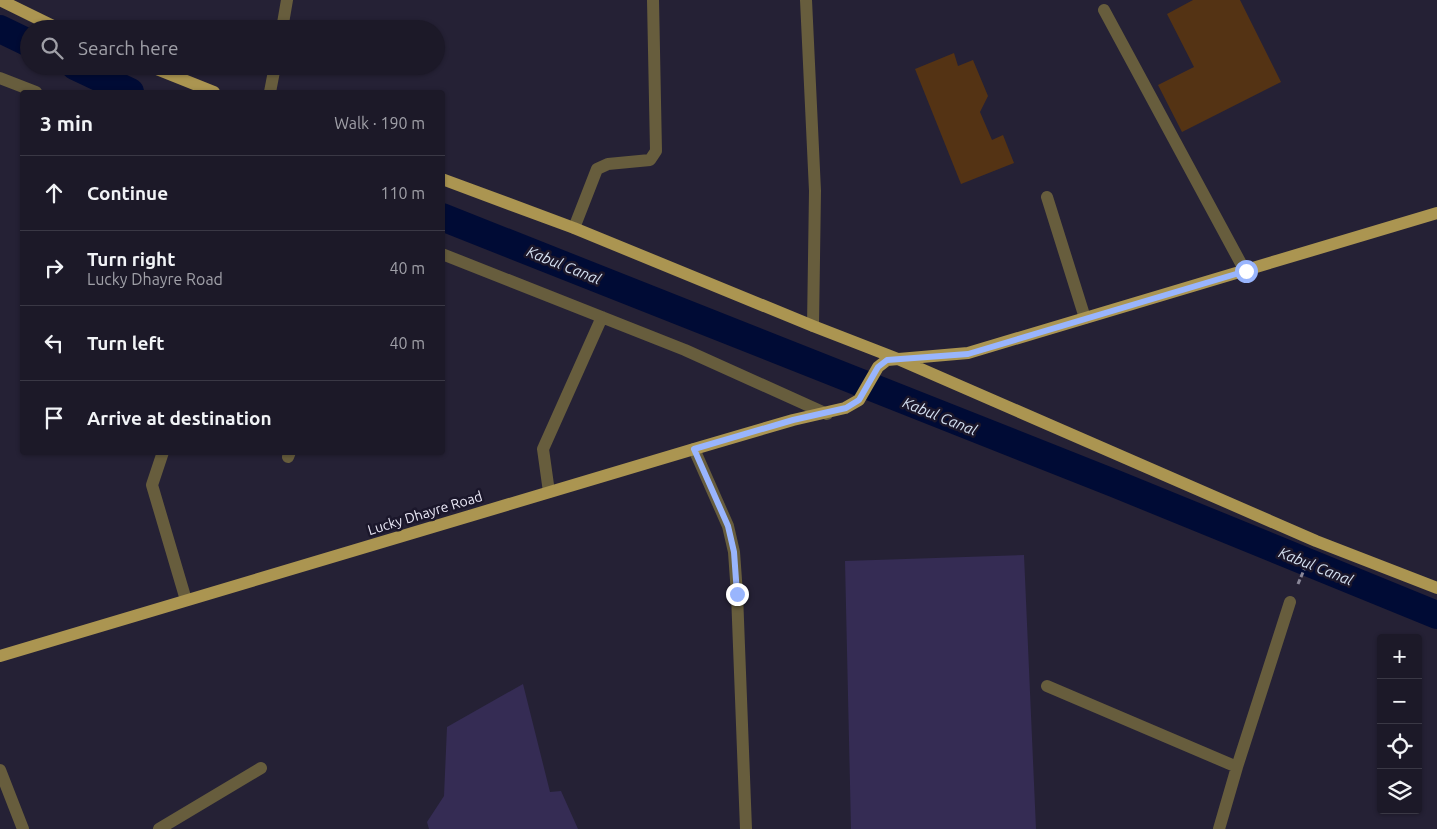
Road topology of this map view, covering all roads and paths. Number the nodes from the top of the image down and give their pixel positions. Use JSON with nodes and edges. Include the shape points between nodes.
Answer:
{"nodes":[{"id":1,"x":0,"y":0,"type":"edge"},
{"id":2,"x":287,"y":0,"type":"edge"},
{"id":3,"x":653,"y":0,"type":"edge"},
{"id":4,"x":806,"y":0,"type":"edge"},
{"id":5,"x":1104,"y":10,"type":"dead end"},
{"id":6,"x":41,"y":20,"type":"edge"},
{"id":7,"x":284,"y":20,"type":"edge"},
{"id":8,"x":172,"y":75,"type":"edge"},
{"id":9,"x":273,"y":75,"type":"edge"},
{"id":10,"x":0,"y":78,"type":"edge"},
{"id":11,"x":31,"y":90,"type":"edge"},
{"id":12,"x":209,"y":90,"type":"edge"},
{"id":13,"x":270,"y":90,"type":"edge"},
{"id":14,"x":445,"y":180,"type":"edge"},
{"id":15,"x":1047,"y":197,"type":"dead end"},
{"id":16,"x":1437,"y":213,"type":"edge"},
{"id":17,"x":574,"y":228,"type":"junction"},
{"id":18,"x":445,"y":255,"type":"edge"},
{"id":19,"x":1246,"y":271,"type":"junction"},
{"id":20,"x":602,"y":317,"type":"junction"},
{"id":21,"x":1085,"y":318,"type":"junction"},
{"id":22,"x":814,"y":326,"type":"junction"},
{"id":23,"x":898,"y":359,"type":"junction"},
{"id":24,"x":827,"y":414,"type":"junction"},
{"id":25,"x":694,"y":449,"type":"junction"},
{"id":26,"x":162,"y":455,"type":"edge"},
{"id":27,"x":549,"y":492,"type":"junction"},
{"id":28,"x":1316,"y":541,"type":"junction"},
{"id":29,"x":1437,"y":584,"type":"edge"},
{"id":30,"x":1437,"y":588,"type":"edge"},
{"id":31,"x":186,"y":600,"type":"junction"},
{"id":32,"x":1290,"y":602,"type":"joint"},
{"id":33,"x":0,"y":656,"type":"edge"},
{"id":34,"x":1047,"y":686,"type":"dead end"},
{"id":35,"x":1237,"y":767,"type":"junction"},
{"id":36,"x":261,"y":768,"type":"dead end"},
{"id":37,"x":0,"y":770,"type":"edge"},
{"id":38,"x":23,"y":829,"type":"edge"},
{"id":39,"x":159,"y":829,"type":"edge"},
{"id":40,"x":746,"y":829,"type":"edge"},
{"id":41,"x":1219,"y":829,"type":"edge"}],
"edges":[{"from":1,"to":6,"type":"main road"},
{"from":2,"to":7,"type":"street"},
{"from":3,"to":17,"type":"street","via":[[656,151],[650,160],[608,164],[597,169]]},
{"from":4,"to":22,"type":"street","via":[[815,191]]},
{"from":5,"to":19,"type":"street"},
{"from":8,"to":12,"type":"main road"},
{"from":9,"to":13,"type":"street"},
{"from":10,"to":11,"type":"street"},
{"from":14,"to":17,"type":"main road"},
{"from":15,"to":21,"type":"street"},
{"from":16,"to":19,"type":"main road"},
{"from":17,"to":22,"type":"main road"},
{"from":18,"to":20,"type":"street"},
{"from":19,"to":21,"type":"main road"},
{"from":20,"to":24,"type":"street","via":[[686,350]]},
{"from":20,"to":27,"type":"street","via":[[543,449]]},
{"from":21,"to":23,"type":"main road","via":[[968,354]]},
{"from":22,"to":23,"type":"main road"},
{"from":23,"to":24,"type":"main road","name":"Lucky Dhayre Road","via":[[887,360],[878,367],[859,400]]},
{"from":23,"to":28,"type":"main road"},
{"from":24,"to":25,"type":"main road","name":"Lucky Dhayre Road","via":[[793,420]]},
{"from":25,"to":27,"type":"main road","name":"Lucky Dhayre Road"},
{"from":25,"to":40,"type":"street","via":[[728,526],[734,552]]},
{"from":26,"to":31,"type":"street","via":[[152,485]]},
{"from":27,"to":31,"type":"main road","name":"Lucky Dhayre Road"},
{"from":28,"to":30,"type":"main road"},
{"from":28,"to":32,"type":"path"},
{"from":29,"to":30,"type":"street"},
{"from":31,"to":33,"type":"main road","name":"Lucky Dhayre Road"},
{"from":32,"to":35,"type":"street"},
{"from":34,"to":35,"type":"street"},
{"from":35,"to":41,"type":"street"},
{"from":36,"to":39,"type":"street"},
{"from":37,"to":38,"type":"street"}]}
